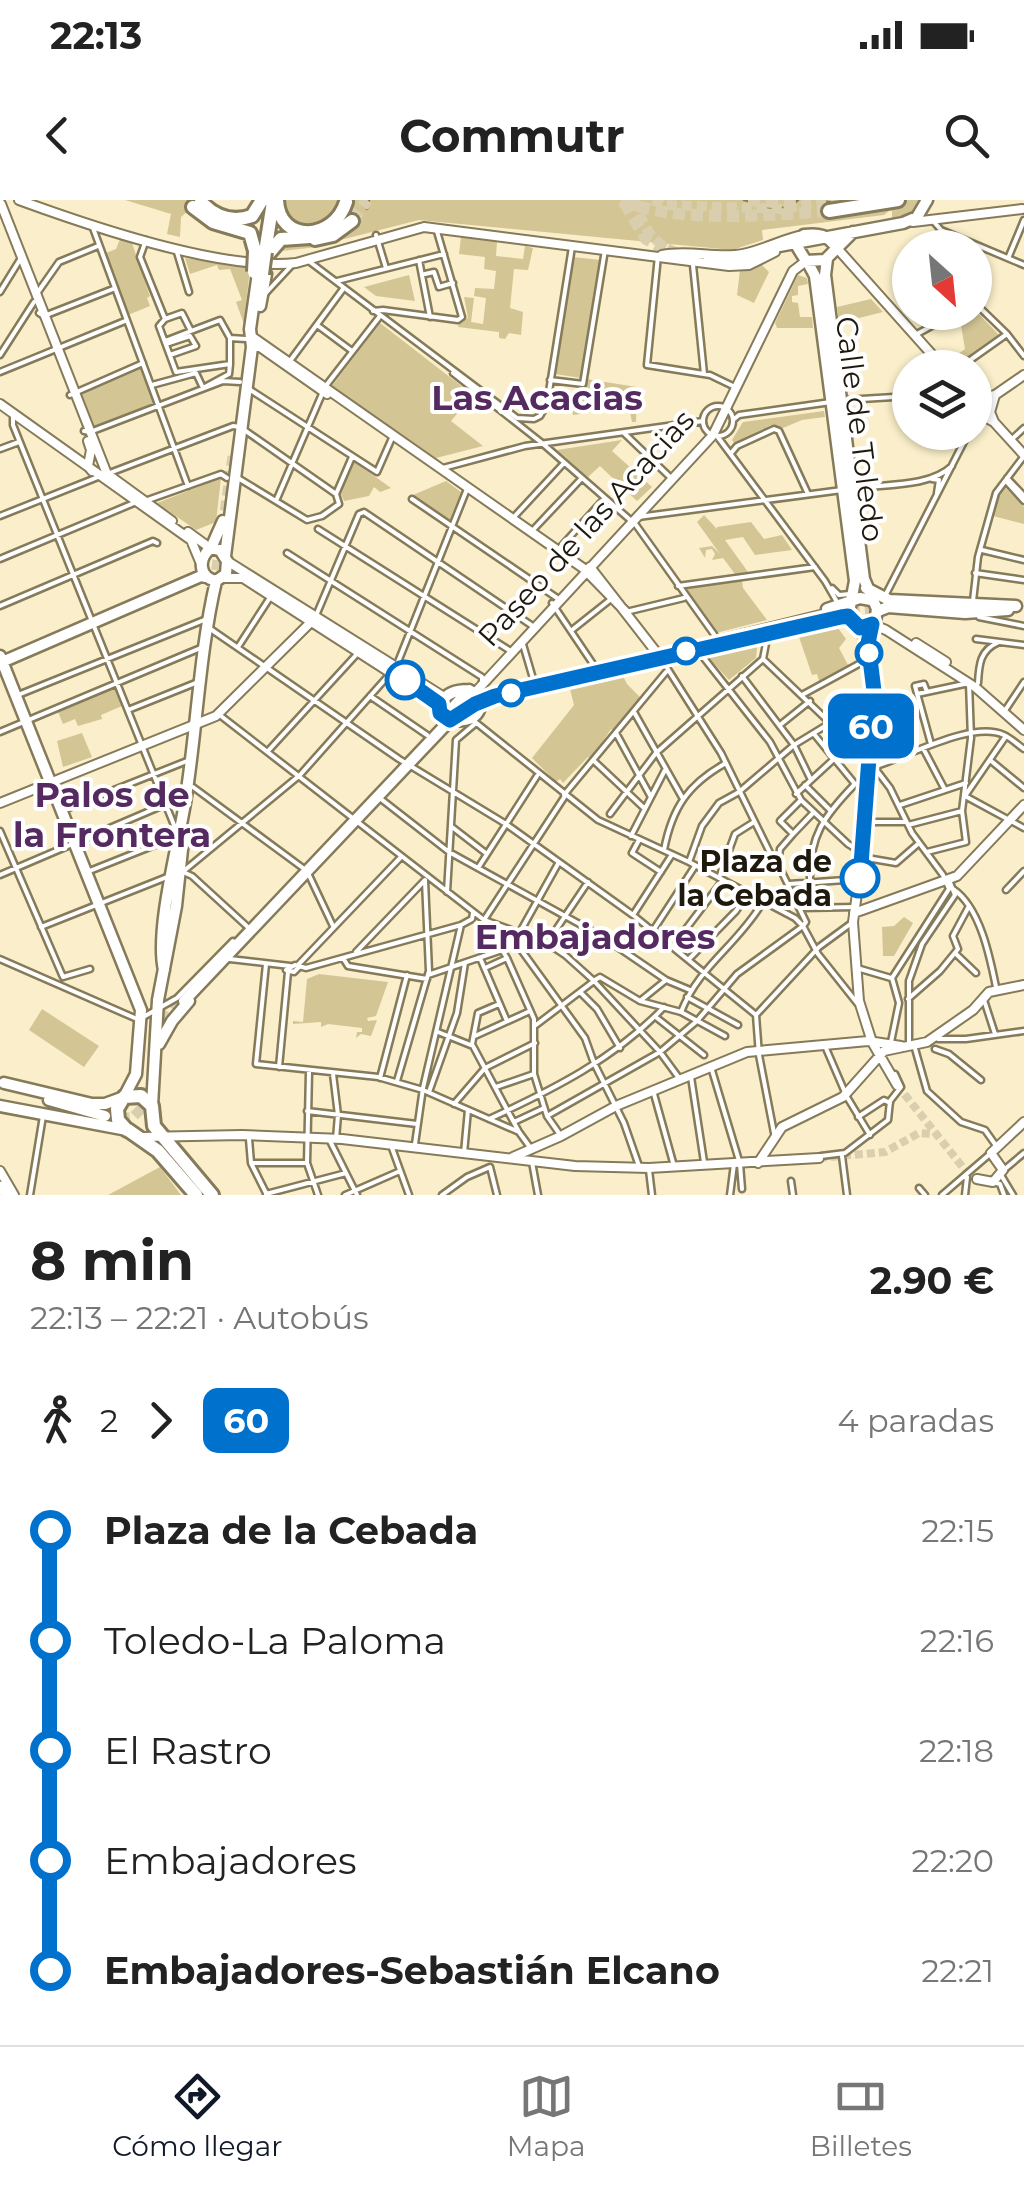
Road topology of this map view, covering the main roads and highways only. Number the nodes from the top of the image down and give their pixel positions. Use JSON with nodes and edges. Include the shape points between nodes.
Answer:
{"nodes":[{"id":1,"x":264,"y":200,"type":"edge"},
{"id":2,"x":275,"y":200,"type":"edge"},
{"id":3,"x":898,"y":200,"type":"edge"},
{"id":4,"x":346,"y":202,"type":"tunnel mouth"},
{"id":5,"x":197,"y":204,"type":"edge"},
{"id":6,"x":830,"y":211,"type":"tunnel mouth"},
{"id":7,"x":350,"y":219,"type":"tunnel mouth"},
{"id":8,"x":936,"y":221,"type":"edge"},
{"id":9,"x":840,"y":249,"type":"junction"},
{"id":10,"x":796,"y":250,"type":"junction"},
{"id":11,"x":709,"y":259,"type":"dead end"},
{"id":12,"x":828,"y":259,"type":"junction"},
{"id":13,"x":262,"y":262,"type":"junction"},
{"id":14,"x":251,"y":340,"type":"junction"},
{"id":15,"x":836,"y":401,"type":"junction"},
{"id":16,"x":231,"y":477,"type":"junction"},
{"id":17,"x":847,"y":489,"type":"junction"},
{"id":18,"x":210,"y":548,"type":"junction"},
{"id":19,"x":226,"y":559,"type":"junction"},
{"id":20,"x":210,"y":574,"type":"junction"},
{"id":21,"x":867,"y":588,"type":"junction"},
{"id":22,"x":851,"y":599,"type":"junction"},
{"id":23,"x":1018,"y":608,"type":"edge"},
{"id":24,"x":836,"y":610,"type":"junction"},
{"id":25,"x":878,"y":612,"type":"junction"},
{"id":26,"x":852,"y":621,"type":"junction"},
{"id":27,"x":718,"y":640,"type":"junction"},
{"id":28,"x":658,"y":654,"type":"junction"},
{"id":29,"x":1,"y":661,"type":"edge"},
{"id":30,"x":479,"y":691,"type":"junction"},
{"id":31,"x":461,"y":720,"type":"junction"},
{"id":32,"x":405,"y":763,"type":"junction"},
{"id":33,"x":189,"y":786,"type":"junction"},
{"id":34,"x":166,"y":804,"type":"road end"},
{"id":35,"x":184,"y":806,"type":"junction"},
{"id":36,"x":353,"y":818,"type":"junction"},
{"id":37,"x":179,"y":858,"type":"dead end"},
{"id":38,"x":178,"y":874,"type":"junction"},
{"id":39,"x":236,"y":944,"type":"junction"},
{"id":40,"x":164,"y":970,"type":"junction"},
{"id":41,"x":136,"y":995,"type":"junction"},
{"id":42,"x":158,"y":999,"type":"junction"},
{"id":43,"x":156,"y":1054,"type":"junction"},
{"id":44,"x":2,"y":1082,"type":"edge"},
{"id":45,"x":124,"y":1097,"type":"junction"},
{"id":46,"x":0,"y":1103,"type":"edge"},
{"id":47,"x":156,"y":1123,"type":"junction"},
{"id":48,"x":130,"y":1132,"type":"junction"},
{"id":49,"x":196,"y":1195,"type":"edge"},
{"id":50,"x":212,"y":1195,"type":"edge"}],
"edges":[{"from":1,"to":5,"type":"highway","via":[[252,216],[238,220]]},
{"from":1,"to":13,"type":"highway"},
{"from":2,"to":4,"type":"highway","via":[[285,222],[311,232],[334,223]]},
{"from":2,"to":13,"type":"highway"},
{"from":3,"to":6,"type":"highway"},
{"from":5,"to":13,"type":"highway","via":[[213,222],[250,233]]},
{"from":7,"to":13,"type":"highway","via":[[331,231],[286,238]]},
{"from":8,"to":9,"type":"main road","via":[[857,230]]},
{"from":9,"to":10,"type":"main road","via":[[823,234]]},
{"from":9,"to":12,"type":"main road"},
{"from":10,"to":11,"type":"main road"},
{"from":10,"to":12,"type":"main road"},
{"from":10,"to":15,"type":"main road","name":"Calle de Toledo","via":[[815,276]]},
{"from":12,"to":15,"type":"main road","name":"Calle de Toledo"},
{"from":13,"to":14,"type":"main road"},
{"from":13,"to":14,"type":"main road","via":[[262,298]]},
{"from":14,"to":16,"type":"main road"},
{"from":15,"to":17,"type":"main road","name":"Calle de Toledo"},
{"from":16,"to":18,"type":"main road","via":[[223,522]]},
{"from":16,"to":19,"type":"main road"},
{"from":17,"to":21,"type":"main road","name":"Calle de Toledo"},
{"from":17,"to":22,"type":"main road","name":"Calle de Toledo"},
{"from":18,"to":19,"type":"main road"},
{"from":18,"to":20,"type":"main road"},
{"from":19,"to":20,"type":"main road"},
{"from":20,"to":29,"type":"main road"},
{"from":20,"to":33,"type":"main road"},
{"from":21,"to":22,"type":"main road"},
{"from":21,"to":25,"type":"main road","name":"Calle de Toledo"},
{"from":22,"to":24,"type":"main road"},
{"from":22,"to":25,"type":"main road"},
{"from":22,"to":26,"type":"main road","name":"Calle de Toledo"},
{"from":23,"to":23,"type":"main road","via":[[931,606]]},
{"from":23,"to":25,"type":"main road","via":[[973,601]]},
{"from":23,"to":25,"type":"main road","via":[[888,606]]},
{"from":24,"to":27,"type":"main road"},
{"from":24,"to":27,"type":"main road"},
{"from":25,"to":26,"type":"main road","via":[[864,628]]},
{"from":26,"to":27,"type":"main road"},
{"from":27,"to":28,"type":"main road"},
{"from":27,"to":28,"type":"main road"},
{"from":28,"to":30,"type":"main road"},
{"from":28,"to":30,"type":"main road"},
{"from":29,"to":41,"type":"main road"},
{"from":30,"to":31,"type":"main road","name":"Paseo de las Acacias"},
{"from":30,"to":31,"type":"main road","via":[[479,713]]},
{"from":30,"to":31,"type":"main road","via":[[452,692],[442,700]]},
{"from":31,"to":32,"type":"main road"},
{"from":31,"to":32,"type":"main road","via":[[427,735]]},
{"from":32,"to":36,"type":"main road"},
{"from":32,"to":36,"type":"main road"},
{"from":33,"to":34,"type":"main road"},
{"from":33,"to":35,"type":"main road"},
{"from":35,"to":38,"type":"main road"},
{"from":35,"to":38,"type":"main road"},
{"from":36,"to":39,"type":"main road"},
{"from":37,"to":40,"type":"main road"},
{"from":38,"to":40,"type":"main road"},
{"from":39,"to":42,"type":"main road","via":[[179,1000]]},
{"from":39,"to":43,"type":"main road","via":[[172,1020]]},
{"from":40,"to":42,"type":"main road"},
{"from":41,"to":42,"type":"main road","via":[[147,1005]]},
{"from":41,"to":45,"type":"main road","via":[[142,1010],[136,1074]]},
{"from":42,"to":43,"type":"main road"},
{"from":43,"to":47,"type":"main road"},
{"from":44,"to":45,"type":"main road","via":[[92,1104]]},
{"from":44,"to":46,"type":"main road","via":[[105,1118]]},
{"from":45,"to":47,"type":"highway","via":[[141,1096]]},
{"from":45,"to":48,"type":"highway","via":[[117,1114]]},
{"from":46,"to":48,"type":"main road"},
{"from":47,"to":48,"type":"highway"},
{"from":47,"to":50,"type":"highway"},
{"from":48,"to":49,"type":"highway","via":[[172,1165]]}]}
